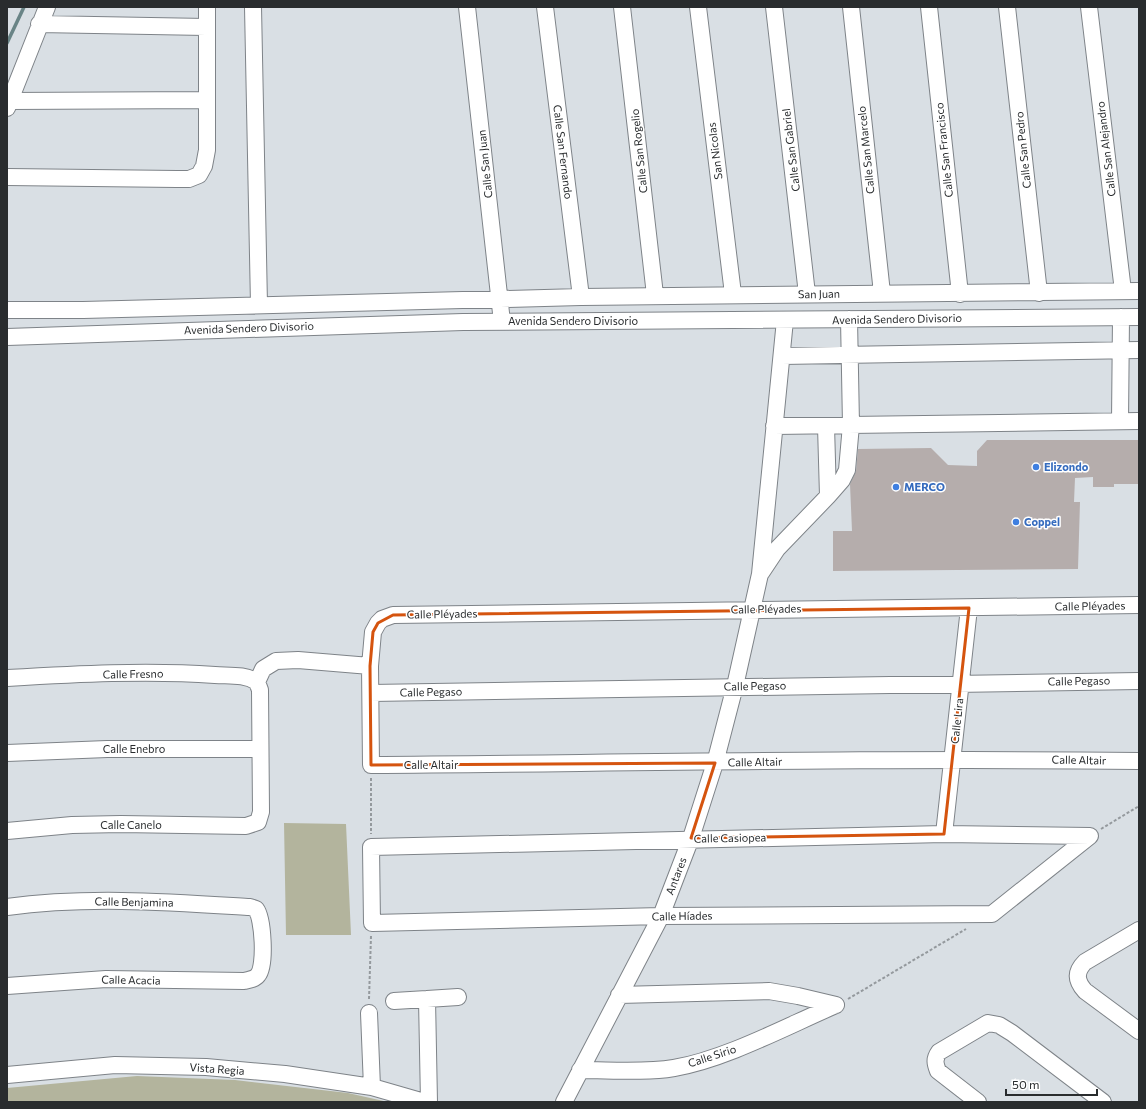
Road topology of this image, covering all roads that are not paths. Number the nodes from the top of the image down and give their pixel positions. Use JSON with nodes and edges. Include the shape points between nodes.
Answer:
{"nodes":[{"id":1,"x":47,"y":7,"type":"edge"},
{"id":2,"x":207,"y":7,"type":"edge"},
{"id":3,"x":253,"y":7,"type":"edge"},
{"id":4,"x":467,"y":7,"type":"edge"},
{"id":5,"x":545,"y":7,"type":"edge"},
{"id":6,"x":622,"y":7,"type":"edge"},
{"id":7,"x":698,"y":7,"type":"edge"},
{"id":8,"x":774,"y":7,"type":"edge"},
{"id":9,"x":851,"y":7,"type":"edge"},
{"id":10,"x":928,"y":7,"type":"edge"},
{"id":11,"x":1007,"y":7,"type":"edge"},
{"id":12,"x":1090,"y":7,"type":"edge"},
{"id":13,"x":39,"y":24,"type":"junction"},
{"id":14,"x":206,"y":27,"type":"junction"},
{"id":15,"x":206,"y":100,"type":"junction"},
{"id":16,"x":8,"y":104,"type":"edge"},
{"id":17,"x":7,"y":177,"type":"edge"},
{"id":18,"x":1123,"y":291,"type":"junction"},
{"id":19,"x":1139,"y":291,"type":"edge"},
{"id":20,"x":882,"y":293,"type":"junction"},
{"id":21,"x":1039,"y":293,"type":"junction"},
{"id":22,"x":733,"y":294,"type":"junction"},
{"id":23,"x":807,"y":294,"type":"junction"},
{"id":24,"x":960,"y":294,"type":"junction"},
{"id":25,"x":655,"y":295,"type":"junction"},
{"id":26,"x":581,"y":297,"type":"junction"},
{"id":27,"x":499,"y":298,"type":"junction"},
{"id":28,"x":259,"y":305,"type":"junction"},
{"id":29,"x":7,"y":310,"type":"edge"},
{"id":30,"x":1121,"y":317,"type":"junction"},
{"id":31,"x":1139,"y":317,"type":"edge"},
{"id":32,"x":849,"y":319,"type":"junction"},
{"id":33,"x":785,"y":320,"type":"junction"},
{"id":34,"x":502,"y":322,"type":"junction"},
{"id":35,"x":7,"y":337,"type":"edge"},
{"id":36,"x":1121,"y":350,"type":"junction"},
{"id":37,"x":1139,"y":350,"type":"edge"},
{"id":38,"x":850,"y":355,"type":"junction"},
{"id":39,"x":782,"y":356,"type":"junction"},
{"id":40,"x":1120,"y":421,"type":"junction"},
{"id":41,"x":1139,"y":421,"type":"edge"},
{"id":42,"x":851,"y":425,"type":"junction"},
{"id":43,"x":774,"y":426,"type":"junction"},
{"id":44,"x":826,"y":426,"type":"junction"},
{"id":45,"x":828,"y":496,"type":"junction"},
{"id":46,"x":760,"y":574,"type":"junction"},
{"id":47,"x":1139,"y":605,"type":"edge"},
{"id":48,"x":969,"y":608,"type":"junction"},
{"id":49,"x":753,"y":610,"type":"junction"},
{"id":50,"x":370,"y":666,"type":"junction"},
{"id":51,"x":7,"y":678,"type":"edge"},
{"id":52,"x":1139,"y":681,"type":"edge"},
{"id":53,"x":257,"y":682,"type":"junction"},
{"id":54,"x":961,"y":683,"type":"junction"},
{"id":55,"x":735,"y":686,"type":"junction"},
{"id":56,"x":372,"y":693,"type":"junction"},
{"id":57,"x":260,"y":749,"type":"junction"},
{"id":58,"x":7,"y":753,"type":"edge"},
{"id":59,"x":952,"y":759,"type":"junction"},
{"id":60,"x":1139,"y":761,"type":"edge"},
{"id":61,"x":715,"y":763,"type":"junction"},
{"id":62,"x":7,"y":831,"type":"edge"},
{"id":63,"x":944,"y":834,"type":"junction"},
{"id":64,"x":691,"y":838,"type":"junction"},
{"id":65,"x":7,"y":907,"type":"edge"},
{"id":66,"x":992,"y":914,"type":"joint"},
{"id":67,"x":661,"y":916,"type":"junction"},
{"id":68,"x":372,"y":923,"type":"joint"},
{"id":69,"x":1139,"y":930,"type":"edge"},
{"id":70,"x":254,"y":978,"type":"joint"},
{"id":71,"x":7,"y":986,"type":"edge"},
{"id":72,"x":619,"y":995,"type":"junction"},
{"id":73,"x":458,"y":997,"type":"dead end"},
{"id":74,"x":427,"y":999,"type":"junction"},
{"id":75,"x":394,"y":1001,"type":"dead end"},
{"id":76,"x":369,"y":1013,"type":"road end"},
{"id":77,"x":1139,"y":1032,"type":"edge"},
{"id":78,"x":580,"y":1070,"type":"junction"},
{"id":79,"x":7,"y":1075,"type":"edge"},
{"id":80,"x":372,"y":1087,"type":"junction"},
{"id":81,"x":424,"y":1102,"type":"edge"},
{"id":82,"x":429,"y":1102,"type":"edge"},
{"id":83,"x":564,"y":1102,"type":"edge"},
{"id":84,"x":978,"y":1102,"type":"edge"},
{"id":85,"x":1103,"y":1102,"type":"edge"}],
"edges":[{"from":1,"to":13,"type":"street"},
{"from":2,"to":14,"type":"street"},
{"from":3,"to":28,"type":"street"},
{"from":4,"to":27,"type":"street","name":"Calle San Juan"},
{"from":5,"to":26,"type":"street","name":"Calle San Fernando"},
{"from":6,"to":25,"type":"street","name":"Calle San Rogelio"},
{"from":7,"to":22,"type":"street","name":"San Nicolas"},
{"from":8,"to":23,"type":"street","name":"Calle San Gabriel"},
{"from":9,"to":20,"type":"street","name":"Calle San Marcelo"},
{"from":10,"to":24,"type":"street","name":"Calle San Francisco"},
{"from":11,"to":21,"type":"street","name":"Calle San Pedro"},
{"from":12,"to":18,"type":"street","name":"Calle San Alejandro"},
{"from":13,"to":14,"type":"street"},
{"from":13,"to":16,"type":"street"},
{"from":14,"to":15,"type":"street"},
{"from":15,"to":16,"type":"street"},
{"from":15,"to":17,"type":"street","via":[[207,150],[204,166],[199,175],[189,179]]},
{"from":18,"to":19,"type":"street","name":"San Juan"},
{"from":18,"to":21,"type":"street","name":"San Juan"},
{"from":20,"to":23,"type":"street","name":"San Juan"},
{"from":20,"to":24,"type":"street","name":"San Juan"},
{"from":21,"to":24,"type":"street","name":"San Juan"},
{"from":22,"to":23,"type":"street","name":"San Juan"},
{"from":22,"to":25,"type":"street","name":"San Juan"},
{"from":25,"to":26,"type":"street","name":"San Juan"},
{"from":26,"to":27,"type":"street","name":"San Juan"},
{"from":27,"to":28,"type":"street","name":"Avenida Sendero Divisorio"},
{"from":27,"to":34,"type":"street","name":"Calle San Juan"},
{"from":28,"to":29,"type":"street","name":"Avenida Sendero Divisorio"},
{"from":30,"to":31,"type":"street","name":"Avenida Sendero Divisorio"},
{"from":30,"to":32,"type":"street","name":"Avenida Sendero Divisorio"},
{"from":30,"to":36,"type":"street"},
{"from":32,"to":33,"type":"street","name":"Avenida Sendero Divisorio"},
{"from":32,"to":38,"type":"street"},
{"from":33,"to":34,"type":"street","name":"Avenida Sendero Divisorio"},
{"from":33,"to":39,"type":"street","name":"Antares"},
{"from":34,"to":35,"type":"street","name":"Avenida Sendero Divisorio"},
{"from":36,"to":37,"type":"street"},
{"from":36,"to":38,"type":"street"},
{"from":36,"to":40,"type":"street"},
{"from":38,"to":39,"type":"street"},
{"from":38,"to":42,"type":"street"},
{"from":39,"to":43,"type":"street","name":"Antares"},
{"from":40,"to":41,"type":"street"},
{"from":40,"to":42,"type":"street"},
{"from":42,"to":44,"type":"street"},
{"from":42,"to":45,"type":"street","via":[[847,470]]},
{"from":43,"to":44,"type":"street"},
{"from":43,"to":46,"type":"street","name":"Antares"},
{"from":44,"to":45,"type":"street"},
{"from":45,"to":46,"type":"street","via":[[777,549]]},
{"from":46,"to":49,"type":"street","name":"Antares"},
{"from":47,"to":48,"type":"street","name":"Calle Pléyades"},
{"from":48,"to":49,"type":"street","name":"Calle Pléyades"},
{"from":48,"to":54,"type":"street","name":"Calle Lira"},
{"from":49,"to":50,"type":"street","name":"Calle Pléyades","via":[[393,615],[382,619],[373,632]]},
{"from":49,"to":55,"type":"street","name":"Antares"},
{"from":50,"to":53,"type":"street","via":[[298,660],[276,661],[263,669]]},
{"from":50,"to":56,"type":"street"},
{"from":51,"to":53,"type":"street","name":"Calle Fresno","via":[[194,673],[247,677]]},
{"from":52,"to":54,"type":"street","name":"Calle Pegaso"},
{"from":53,"to":57,"type":"street","via":[[260,690]]},
{"from":54,"to":55,"type":"street","name":"Calle Pegaso"},
{"from":54,"to":59,"type":"street","name":"Calle Lira"},
{"from":55,"to":56,"type":"street","name":"Calle Pegaso"},
{"from":55,"to":61,"type":"street","name":"Antares"},
{"from":56,"to":61,"type":"street","name":"Calle Altair","via":[[371,765]]},
{"from":57,"to":58,"type":"street","name":"Calle Enebro","via":[[107,749]]},
{"from":57,"to":62,"type":"street","name":"Calle Canelo","via":[[261,812],[258,822],[254,824],[234,827],[72,825]]},
{"from":59,"to":60,"type":"street","name":"Calle Altair"},
{"from":59,"to":61,"type":"street","name":"Calle Altair"},
{"from":59,"to":63,"type":"street","name":"Calle Lira"},
{"from":61,"to":64,"type":"street","name":"Antares"},
{"from":63,"to":64,"type":"street","name":"Calle Casiopea"},
{"from":63,"to":66,"type":"street","name":"Calle Casiopea","via":[[1090,836]]},
{"from":64,"to":67,"type":"street","name":"Antares"},
{"from":64,"to":68,"type":"street","name":"Calle Casiopea","via":[[371,847]]},
{"from":65,"to":70,"type":"street","name":"Calle Benjamina","via":[[145,901],[250,907],[256,909],[261,921],[262,965],[259,974]]},
{"from":66,"to":67,"type":"street","name":"Calle Híades"},
{"from":67,"to":68,"type":"street","name":"Calle Híades"},
{"from":67,"to":72,"type":"street","name":"Antares"},
{"from":69,"to":77,"type":"street","via":[[1085,962],[1079,968],[1078,983]]},
{"from":70,"to":71,"type":"street","name":"Calle Acacia","via":[[218,982],[106,978]]},
{"from":72,"to":78,"type":"street","name":"Antares"},
{"from":72,"to":78,"type":"street","name":"Calle Sirio","via":[[769,991],[836,1005],[731,1050],[674,1068]]},
{"from":73,"to":74,"type":"street"},
{"from":74,"to":75,"type":"street"},
{"from":74,"to":82,"type":"street"},
{"from":76,"to":80,"type":"street"},
{"from":78,"to":83,"type":"street","name":"Antares"},
{"from":79,"to":80,"type":"street","name":"Vista Regia","via":[[115,1065],[206,1067],[284,1074]]},
{"from":80,"to":81,"type":"street","name":"Vista Regia"},
{"from":84,"to":85,"type":"street","via":[[938,1071],[935,1057],[939,1052],[988,1023],[1004,1028]]}]}
